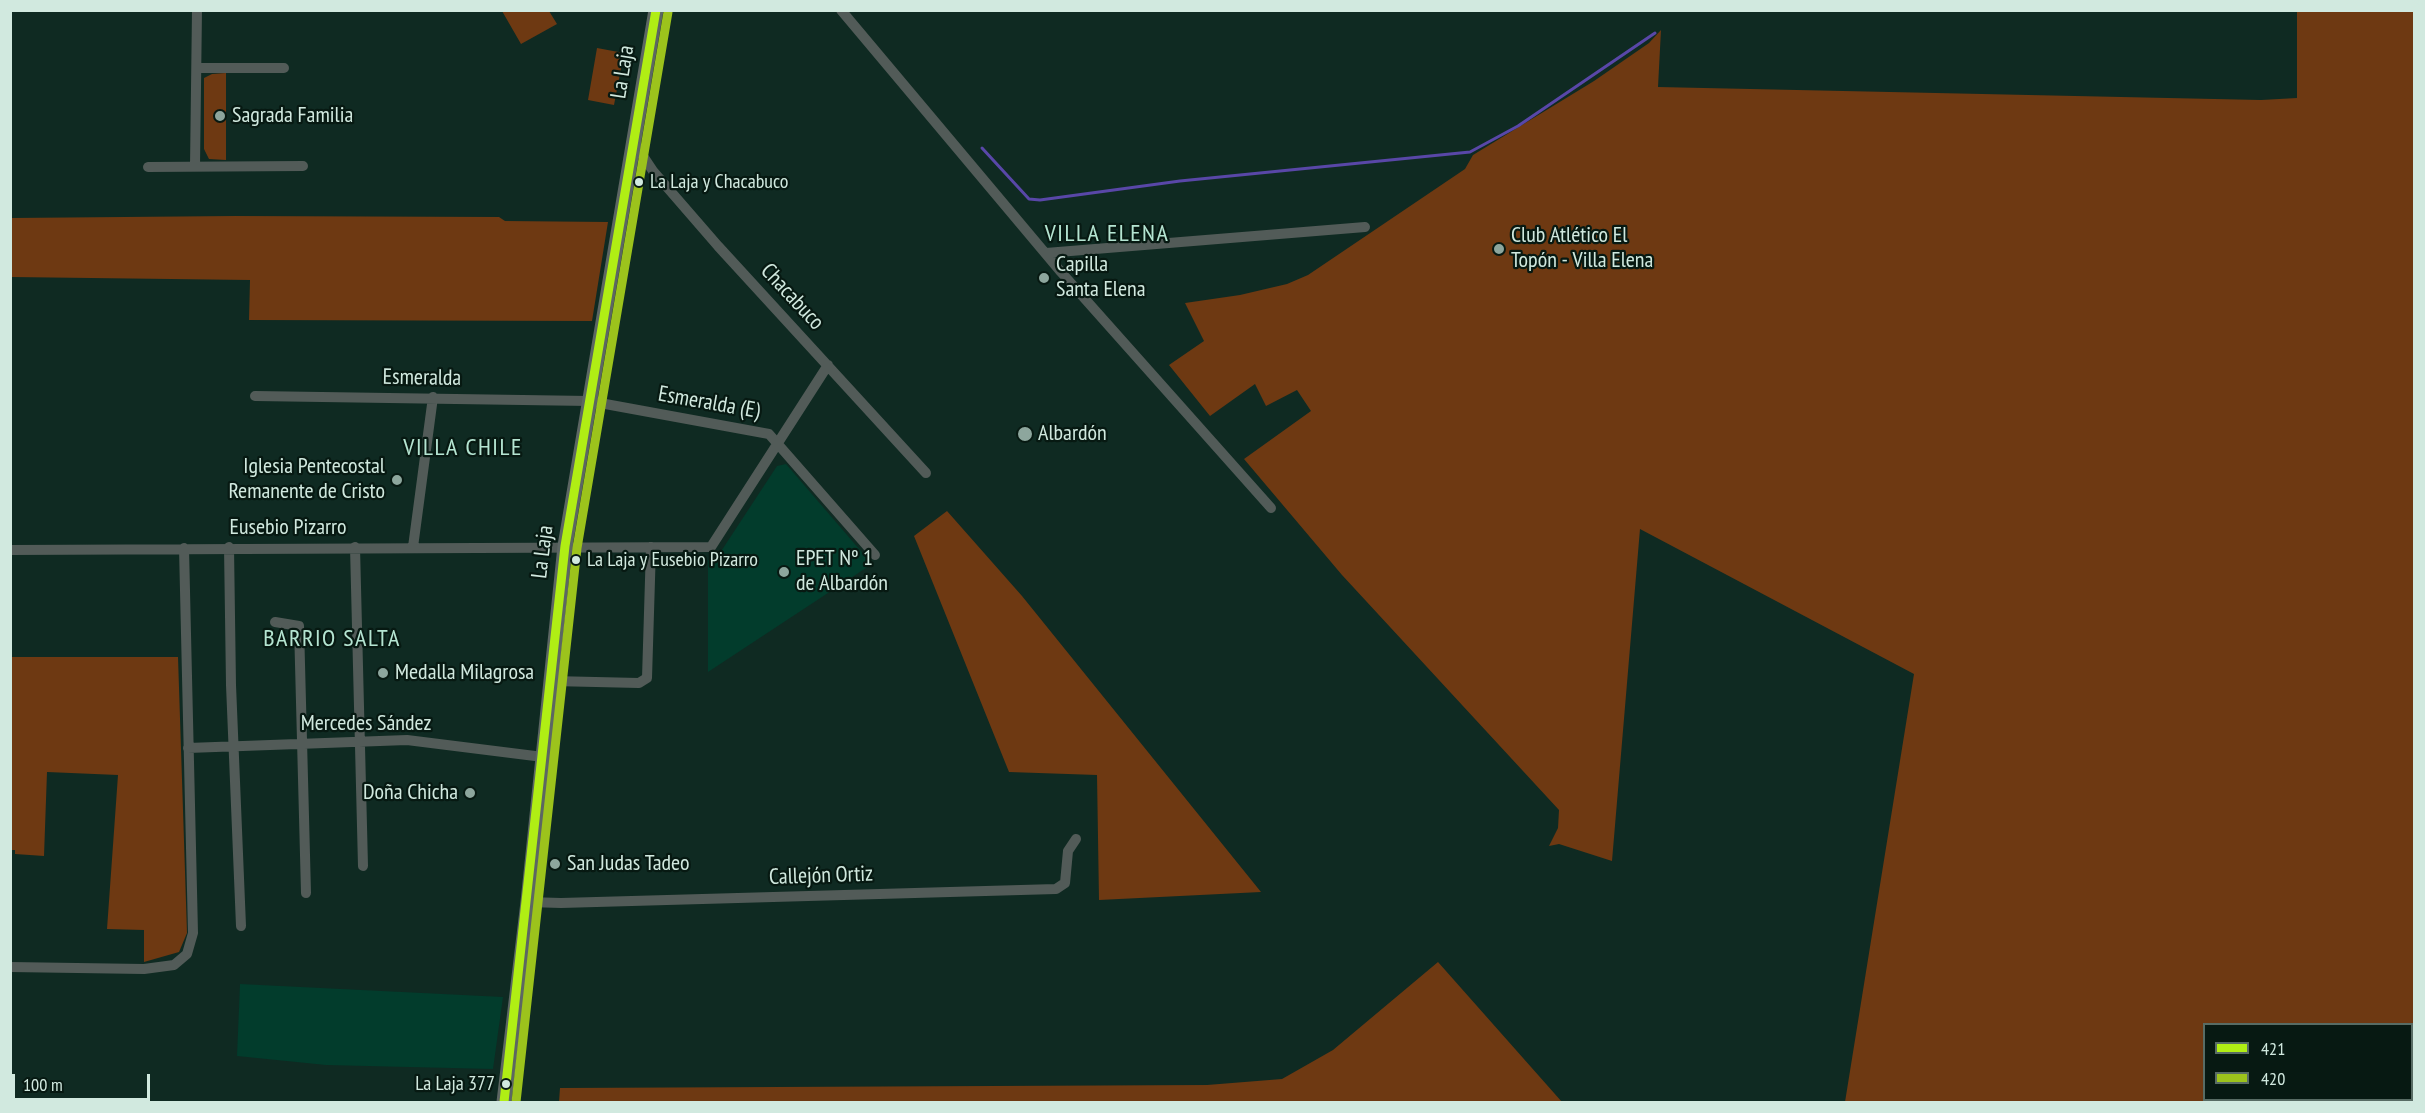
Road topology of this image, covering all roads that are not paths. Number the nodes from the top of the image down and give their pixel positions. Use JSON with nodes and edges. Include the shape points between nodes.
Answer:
{"nodes":[{"id":1,"x":197,"y":10,"type":"edge"},
{"id":2,"x":656,"y":10,"type":"edge"},
{"id":3,"x":841,"y":10,"type":"edge"},
{"id":4,"x":198,"y":68,"type":"junction"},
{"id":5,"x":284,"y":68,"type":"dead end"},
{"id":6,"x":635,"y":144,"type":"junction"},
{"id":7,"x":195,"y":166,"type":"junction"},
{"id":8,"x":303,"y":166,"type":"dead end"},
{"id":9,"x":148,"y":167,"type":"dead end"},
{"id":10,"x":1365,"y":227,"type":"dead end"},
{"id":11,"x":1046,"y":254,"type":"junction"},
{"id":12,"x":828,"y":365,"type":"junction"},
{"id":13,"x":255,"y":396,"type":"dead end"},
{"id":14,"x":433,"y":397,"type":"junction"},
{"id":15,"x":589,"y":401,"type":"junction"},
{"id":16,"x":778,"y":444,"type":"junction"},
{"id":17,"x":926,"y":473,"type":"dead end"},
{"id":18,"x":1271,"y":508,"type":"dead end"},
{"id":19,"x":565,"y":546,"type":"junction"},
{"id":20,"x":229,"y":547,"type":"junction"},
{"id":21,"x":356,"y":547,"type":"junction"},
{"id":22,"x":413,"y":547,"type":"junction"},
{"id":23,"x":651,"y":547,"type":"junction"},
{"id":24,"x":184,"y":548,"type":"junction"},
{"id":25,"x":10,"y":550,"type":"edge"},
{"id":26,"x":875,"y":555,"type":"dead end"},
{"id":27,"x":275,"y":622,"type":"dead end"},
{"id":28,"x":552,"y":681,"type":"junction"},
{"id":29,"x":362,"y":741,"type":"junction"},
{"id":30,"x":303,"y":743,"type":"junction"},
{"id":31,"x":233,"y":746,"type":"junction"},
{"id":32,"x":188,"y":748,"type":"junction"},
{"id":33,"x":543,"y":757,"type":"junction"},
{"id":34,"x":1076,"y":839,"type":"dead end"},
{"id":35,"x":363,"y":866,"type":"dead end"},
{"id":36,"x":306,"y":893,"type":"dead end"},
{"id":37,"x":528,"y":902,"type":"junction"},
{"id":38,"x":241,"y":926,"type":"dead end"},
{"id":39,"x":10,"y":967,"type":"edge"},
{"id":40,"x":504,"y":1102,"type":"edge"}],
"edges":[{"from":1,"to":4,"type":"street"},
{"from":2,"to":6,"type":"main road","name":"La Laja"},
{"from":3,"to":11,"type":"street"},
{"from":4,"to":5,"type":"street"},
{"from":4,"to":7,"type":"street"},
{"from":6,"to":12,"type":"street","name":"Chacabuco","via":[[653,171],[718,246]]},
{"from":6,"to":15,"type":"main road","name":"La Laja"},
{"from":7,"to":8,"type":"street"},
{"from":7,"to":9,"type":"street"},
{"from":10,"to":11,"type":"street"},
{"from":11,"to":18,"type":"street"},
{"from":12,"to":16,"type":"street"},
{"from":12,"to":17,"type":"street","name":"Chacabuco"},
{"from":13,"to":14,"type":"street","name":"Esmeralda"},
{"from":14,"to":15,"type":"street","name":"Esmeralda"},
{"from":14,"to":22,"type":"street"},
{"from":15,"to":16,"type":"street","name":"Esmeralda (E)","via":[[769,434]]},
{"from":15,"to":19,"type":"main road","name":"La Laja"},
{"from":16,"to":23,"type":"street","name":"Eusebio Pizarro","via":[[711,547]]},
{"from":16,"to":26,"type":"street","name":"Esmeralda (E)"},
{"from":19,"to":22,"type":"street","name":"Eusebio Pizarro"},
{"from":19,"to":23,"type":"street","name":"Eusebio Pizarro"},
{"from":19,"to":28,"type":"main road","name":"La Laja"},
{"from":20,"to":21,"type":"street","name":"Eusebio Pizarro"},
{"from":20,"to":24,"type":"street","name":"Eusebio Pizarro"},
{"from":20,"to":31,"type":"street"},
{"from":21,"to":22,"type":"street","name":"Eusebio Pizarro"},
{"from":21,"to":29,"type":"street"},
{"from":23,"to":28,"type":"street","via":[[648,678],[639,683]]},
{"from":24,"to":25,"type":"street","name":"Eusebio Pizarro"},
{"from":24,"to":32,"type":"street"},
{"from":27,"to":30,"type":"street","via":[[299,626]]},
{"from":28,"to":33,"type":"main road","name":"La Laja"},
{"from":29,"to":30,"type":"street","name":"Mercedes Sández"},
{"from":29,"to":33,"type":"street","name":"Mercedes Sández","via":[[441,743]]},
{"from":29,"to":35,"type":"street"},
{"from":30,"to":31,"type":"street","name":"Mercedes Sández"},
{"from":30,"to":36,"type":"street"},
{"from":31,"to":32,"type":"street","name":"Mercedes Sández"},
{"from":31,"to":38,"type":"street"},
{"from":32,"to":39,"type":"street","via":[[193,933],[187,954],[174,965],[144,969]]},
{"from":33,"to":37,"type":"main road","name":"La Laja"},
{"from":34,"to":37,"type":"street","name":"Callejón Ortiz","via":[[1068,851],[1065,883],[1056,889]]},
{"from":37,"to":40,"type":"main road","name":"La Laja"}]}
